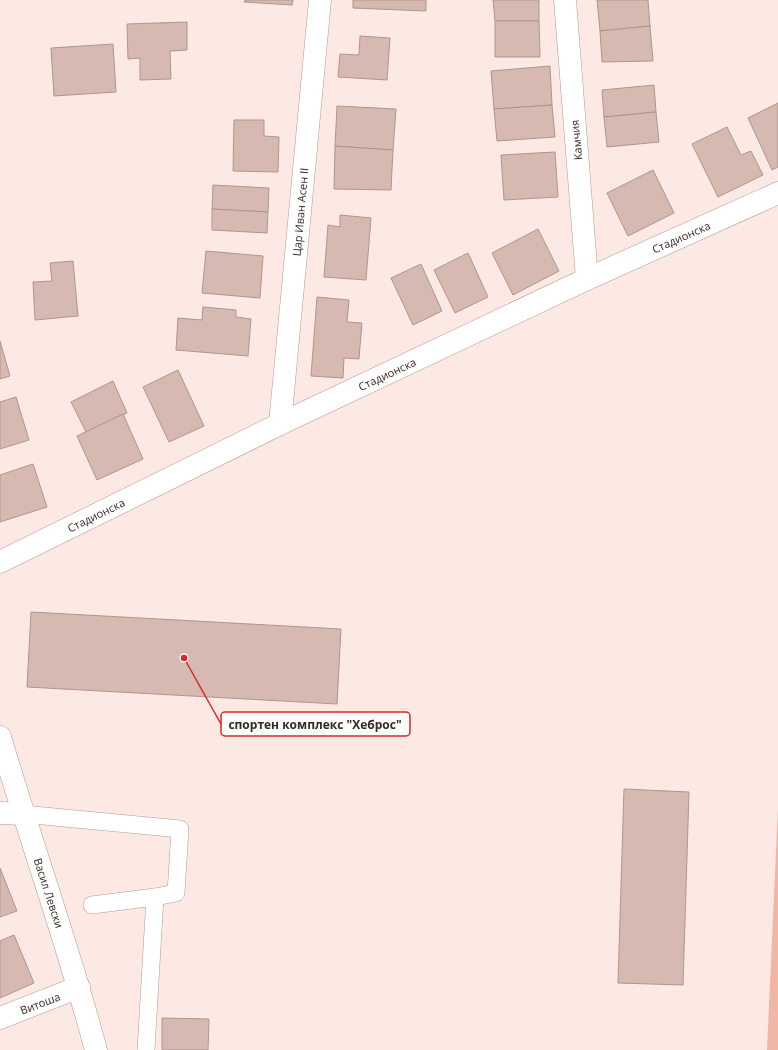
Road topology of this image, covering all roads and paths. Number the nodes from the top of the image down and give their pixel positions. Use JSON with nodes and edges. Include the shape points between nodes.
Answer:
{"nodes":[{"id":1,"x":320,"y":0,"type":"edge"},
{"id":2,"x":565,"y":0,"type":"edge"},
{"id":3,"x":778,"y":194,"type":"edge"},
{"id":4,"x":587,"y":279,"type":"junction"},
{"id":5,"x":280,"y":424,"type":"junction"},
{"id":6,"x":0,"y":562,"type":"edge"},
{"id":7,"x":0,"y":737,"type":"edge"},
{"id":8,"x":0,"y":813,"type":"edge"},
{"id":9,"x":23,"y":814,"type":"junction"},
{"id":10,"x":155,"y":897,"type":"junction"},
{"id":11,"x":92,"y":905,"type":"dead end"},
{"id":12,"x":79,"y":987,"type":"junction"},
{"id":13,"x":0,"y":1018,"type":"edge"},
{"id":14,"x":96,"y":1050,"type":"edge"},
{"id":15,"x":146,"y":1050,"type":"edge"}],
"edges":[{"from":1,"to":5,"type":"street","name":"Цар Иван Асен II"},
{"from":2,"to":4,"type":"street","name":"Камчия"},
{"from":3,"to":4,"type":"street","name":"Стадионска"},
{"from":4,"to":5,"type":"street","name":"Стадионска"},
{"from":5,"to":6,"type":"street","name":"Стадионска"},
{"from":7,"to":9,"type":"street","name":"Васил Левски"},
{"from":8,"to":9,"type":"street"},
{"from":9,"to":10,"type":"lane","via":[[180,829],[176,893]]},
{"from":9,"to":12,"type":"street","name":"Васил Левски"},
{"from":10,"to":11,"type":"lane"},
{"from":10,"to":15,"type":"lane"},
{"from":12,"to":13,"type":"street","name":"Витоша"},
{"from":12,"to":14,"type":"street","name":"Васил Левски"}]}
